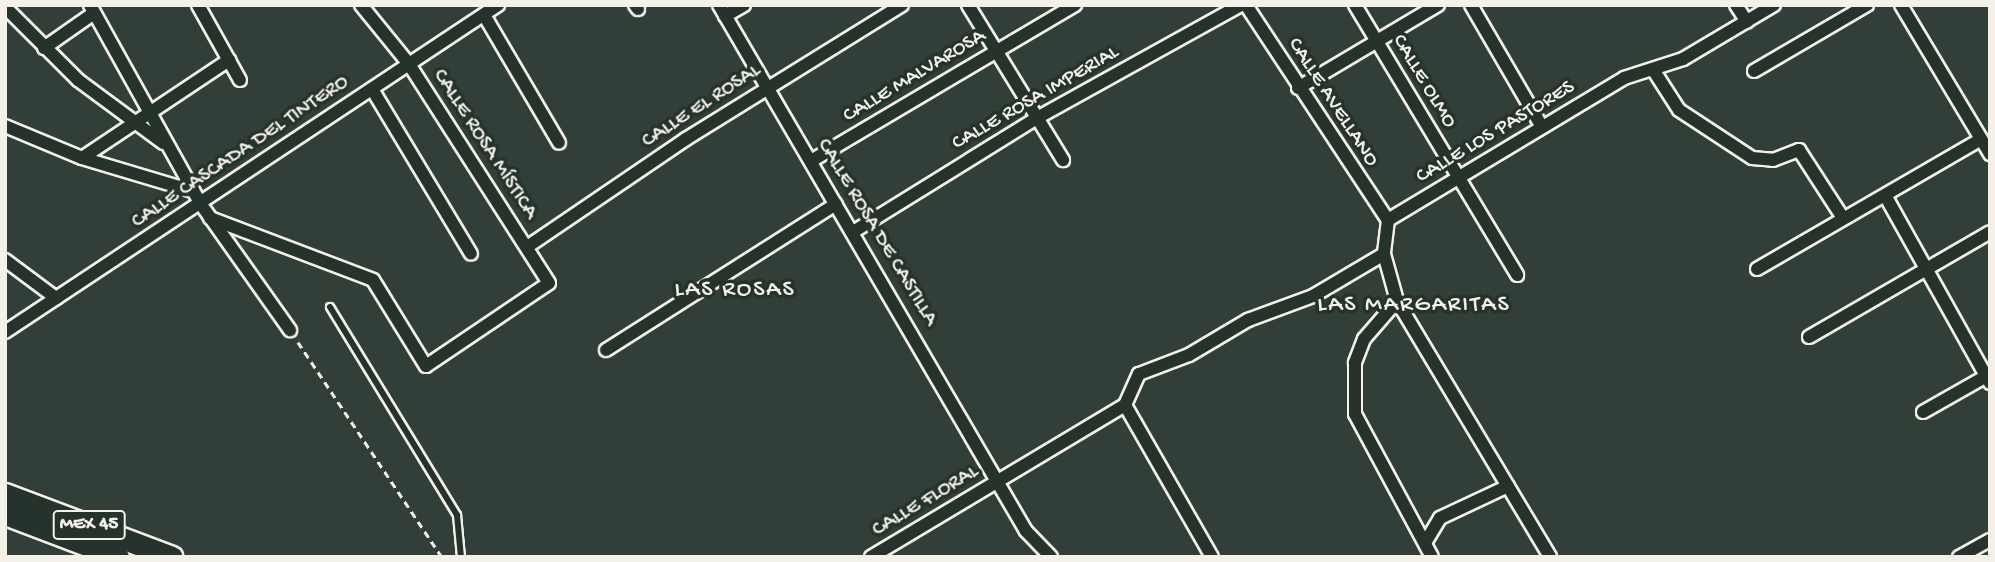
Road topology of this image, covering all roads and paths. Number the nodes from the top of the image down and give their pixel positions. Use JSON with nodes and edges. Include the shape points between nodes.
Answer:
{"nodes":[{"id":1,"x":198,"y":5,"type":"edge"},
{"id":2,"x":361,"y":5,"type":"edge"},
{"id":3,"x":498,"y":5,"type":"edge"},
{"id":4,"x":744,"y":5,"type":"edge"},
{"id":5,"x":902,"y":5,"type":"edge"},
{"id":6,"x":968,"y":5,"type":"edge"},
{"id":7,"x":1075,"y":5,"type":"edge"},
{"id":8,"x":1244,"y":5,"type":"edge"},
{"id":9,"x":1355,"y":5,"type":"edge"},
{"id":10,"x":1438,"y":5,"type":"edge"},
{"id":11,"x":1471,"y":5,"type":"edge"},
{"id":12,"x":1736,"y":5,"type":"edge"},
{"id":13,"x":1774,"y":5,"type":"edge"},
{"id":14,"x":1867,"y":5,"type":"edge"},
{"id":15,"x":1901,"y":5,"type":"edge"},
{"id":16,"x":92,"y":9,"type":"edge"},
{"id":17,"x":6,"y":10,"type":"edge"},
{"id":18,"x":722,"y":11,"type":"edge"},
{"id":19,"x":484,"y":15,"type":"junction"},
{"id":20,"x":1746,"y":22,"type":"junction"},
{"id":21,"x":1377,"y":42,"type":"junction"},
{"id":22,"x":44,"y":48,"type":"junction"},
{"id":23,"x":996,"y":52,"type":"junction"},
{"id":24,"x":229,"y":60,"type":"junction"},
{"id":25,"x":409,"y":64,"type":"junction"},
{"id":26,"x":1654,"y":71,"type":"junction"},
{"id":27,"x":1754,"y":71,"type":"dead end"},
{"id":28,"x":240,"y":80,"type":"dead end"},
{"id":29,"x":767,"y":87,"type":"junction"},
{"id":30,"x":1298,"y":88,"type":"junction"},
{"id":31,"x":372,"y":89,"type":"junction"},
{"id":32,"x":148,"y":112,"type":"junction"},
{"id":33,"x":1035,"y":119,"type":"junction"},
{"id":34,"x":133,"y":123,"type":"junction"},
{"id":35,"x":5,"y":125,"type":"edge"},
{"id":36,"x":1542,"y":127,"type":"junction"},
{"id":37,"x":1981,"y":139,"type":"junction"},
{"id":38,"x":559,"y":143,"type":"dead end"},
{"id":39,"x":165,"y":144,"type":"junction"},
{"id":40,"x":1990,"y":154,"type":"edge"},
{"id":41,"x":82,"y":158,"type":"junction"},
{"id":42,"x":1063,"y":160,"type":"dead end"},
{"id":43,"x":811,"y":161,"type":"junction"},
{"id":44,"x":1459,"y":178,"type":"junction"},
{"id":45,"x":192,"y":191,"type":"junction"},
{"id":46,"x":1886,"y":197,"type":"junction"},
{"id":47,"x":200,"y":203,"type":"junction"},
{"id":48,"x":836,"y":204,"type":"junction"},
{"id":49,"x":210,"y":218,"type":"junction"},
{"id":50,"x":1843,"y":218,"type":"junction"},
{"id":51,"x":1388,"y":220,"type":"junction"},
{"id":52,"x":853,"y":232,"type":"junction"},
{"id":53,"x":1990,"y":232,"type":"edge"},
{"id":54,"x":527,"y":247,"type":"junction"},
{"id":55,"x":471,"y":254,"type":"dead end"},
{"id":56,"x":1384,"y":254,"type":"junction"},
{"id":57,"x":5,"y":260,"type":"edge"},
{"id":58,"x":1925,"y":265,"type":"junction"},
{"id":59,"x":1757,"y":269,"type":"dead end"},
{"id":60,"x":1517,"y":275,"type":"dead end"},
{"id":61,"x":56,"y":298,"type":"junction"},
{"id":62,"x":1397,"y":301,"type":"junction"},
{"id":63,"x":330,"y":307,"type":"dead end"},
{"id":64,"x":290,"y":330,"type":"joint"},
{"id":65,"x":5,"y":332,"type":"edge"},
{"id":66,"x":1809,"y":337,"type":"dead end"},
{"id":67,"x":606,"y":350,"type":"dead end"},
{"id":68,"x":1988,"y":378,"type":"edge"},
{"id":69,"x":1125,"y":405,"type":"junction"},
{"id":70,"x":1923,"y":412,"type":"dead end"},
{"id":71,"x":1000,"y":480,"type":"junction"},
{"id":72,"x":1508,"y":486,"type":"junction"},
{"id":73,"x":5,"y":494,"type":"edge"},
{"id":74,"x":5,"y":514,"type":"edge"},
{"id":75,"x":1990,"y":540,"type":"edge"},
{"id":76,"x":1425,"y":544,"type":"junction"},
{"id":77,"x":118,"y":557,"type":"edge"},
{"id":78,"x":172,"y":557,"type":"edge"},
{"id":79,"x":442,"y":557,"type":"edge"},
{"id":80,"x":461,"y":557,"type":"edge"},
{"id":81,"x":871,"y":557,"type":"edge"},
{"id":82,"x":1051,"y":557,"type":"edge"},
{"id":83,"x":1212,"y":557,"type":"edge"},
{"id":84,"x":1432,"y":557,"type":"edge"},
{"id":85,"x":1550,"y":557,"type":"edge"},
{"id":86,"x":1959,"y":557,"type":"edge"}],
"edges":[{"from":1,"to":24,"type":"street"},
{"from":2,"to":25,"type":"street","name":"CALLE ROSA MÍSTICA"},
{"from":3,"to":19,"type":"street","name":"CALLE CASCADA DEL TINTERO"},
{"from":4,"to":18,"type":"street"},
{"from":5,"to":29,"type":"street","name":"CALLE EL ROSAL"},
{"from":6,"to":23,"type":"street"},
{"from":7,"to":23,"type":"street","name":"CALLE MALVAROSA"},
{"from":8,"to":30,"type":"street","name":"CALLE AVELLANO"},
{"from":8,"to":33,"type":"street","name":"CALLE ROSA IMPERIAL"},
{"from":9,"to":21,"type":"street","name":"CALLE OLMO"},
{"from":10,"to":21,"type":"street"},
{"from":11,"to":36,"type":"street"},
{"from":12,"to":20,"type":"street"},
{"from":13,"to":20,"type":"street","name":"CALLE LOS PASTORES"},
{"from":14,"to":27,"type":"street"},
{"from":15,"to":37,"type":"street"},
{"from":16,"to":22,"type":"street"},
{"from":16,"to":32,"type":"street"},
{"from":17,"to":22,"type":"street"},
{"from":18,"to":29,"type":"street","name":"CALLE ROSA DE CASTILLA"},
{"from":19,"to":25,"type":"street","name":"CALLE CASCADA DEL TINTERO"},
{"from":19,"to":38,"type":"street"},
{"from":20,"to":26,"type":"street","name":"CALLE LOS PASTORES"},
{"from":21,"to":30,"type":"street"},
{"from":21,"to":44,"type":"street","name":"CALLE OLMO"},
{"from":22,"to":34,"type":"street"},
{"from":23,"to":33,"type":"street"},
{"from":23,"to":43,"type":"street","name":"CALLE MALVAROSA"},
{"from":24,"to":28,"type":"street"},
{"from":24,"to":32,"type":"street"},
{"from":25,"to":31,"type":"street","name":"CALLE CASCADA DEL TINTERO"},
{"from":25,"to":54,"type":"street","name":"CALLE ROSA MÍSTICA"},
{"from":26,"to":36,"type":"street","name":"CALLE LOS PASTORES","via":[[1624,78]]},
{"from":26,"to":50,"type":"street","via":[[1679,110],[1752,158],[1773,160],[1799,150]]},
{"from":29,"to":43,"type":"street","name":"CALLE ROSA DE CASTILLA"},
{"from":29,"to":54,"type":"street","name":"CALLE EL ROSAL"},
{"from":30,"to":51,"type":"street","name":"CALLE AVELLANO"},
{"from":31,"to":47,"type":"street","name":"CALLE CASCADA DEL TINTERO"},
{"from":31,"to":55,"type":"street"},
{"from":32,"to":34,"type":"street"},
{"from":32,"to":39,"type":"street"},
{"from":33,"to":42,"type":"street"},
{"from":33,"to":52,"type":"street","name":"CALLE ROSA IMPERIAL"},
{"from":34,"to":39,"type":"street"},
{"from":34,"to":41,"type":"street"},
{"from":35,"to":41,"type":"street"},
{"from":36,"to":44,"type":"street","name":"CALLE LOS PASTORES"},
{"from":37,"to":40,"type":"street"},
{"from":37,"to":46,"type":"street"},
{"from":39,"to":45,"type":"street"},
{"from":41,"to":45,"type":"street"},
{"from":43,"to":48,"type":"street","name":"CALLE ROSA DE CASTILLA"},
{"from":44,"to":51,"type":"street","name":"CALLE LOS PASTORES"},
{"from":44,"to":60,"type":"street","name":"CALLE OLMO"},
{"from":45,"to":47,"type":"street"},
{"from":46,"to":50,"type":"street"},
{"from":46,"to":58,"type":"street"},
{"from":47,"to":49,"type":"street"},
{"from":47,"to":61,"type":"street","name":"CALLE CASCADA DEL TINTERO"},
{"from":48,"to":52,"type":"street","name":"CALLE ROSA DE CASTILLA"},
{"from":48,"to":67,"type":"street"},
{"from":49,"to":54,"type":"street","name":"CALLE ROSA MÍSTICA","via":[[373,281],[426,366],[549,283]]},
{"from":49,"to":64,"type":"street"},
{"from":50,"to":59,"type":"street"},
{"from":51,"to":56,"type":"street"},
{"from":52,"to":71,"type":"street","name":"CALLE ROSA DE CASTILLA"},
{"from":53,"to":58,"type":"street"},
{"from":56,"to":62,"type":"street"},
{"from":56,"to":69,"type":"street","via":[[1313,296],[1248,320],[1189,355],[1139,374]]},
{"from":57,"to":61,"type":"street"},
{"from":58,"to":66,"type":"street"},
{"from":58,"to":68,"type":"street"},
{"from":61,"to":65,"type":"street","name":"CALLE CASCADA DEL TINTERO"},
{"from":62,"to":72,"type":"street"},
{"from":62,"to":76,"type":"street","via":[[1364,339],[1355,363],[1355,414]]},
{"from":63,"to":80,"type":"lane","via":[[457,515]]},
{"from":64,"to":79,"type":"path"},
{"from":68,"to":70,"type":"street"},
{"from":69,"to":71,"type":"street","name":"CALLE FLORAL"},
{"from":69,"to":83,"type":"street"},
{"from":71,"to":81,"type":"street","name":"CALLE FLORAL"},
{"from":71,"to":82,"type":"street","name":"CALLE ROSA DE CASTILLA","via":[[1026,531]]},
{"from":72,"to":76,"type":"street","via":[[1440,518]]},
{"from":72,"to":85,"type":"street"},
{"from":73,"to":78,"type":"highway","number":"MEX 45"},
{"from":74,"to":77,"type":"highway","number":"MEX 45"},
{"from":75,"to":86,"type":"street"},
{"from":76,"to":84,"type":"street"}]}
